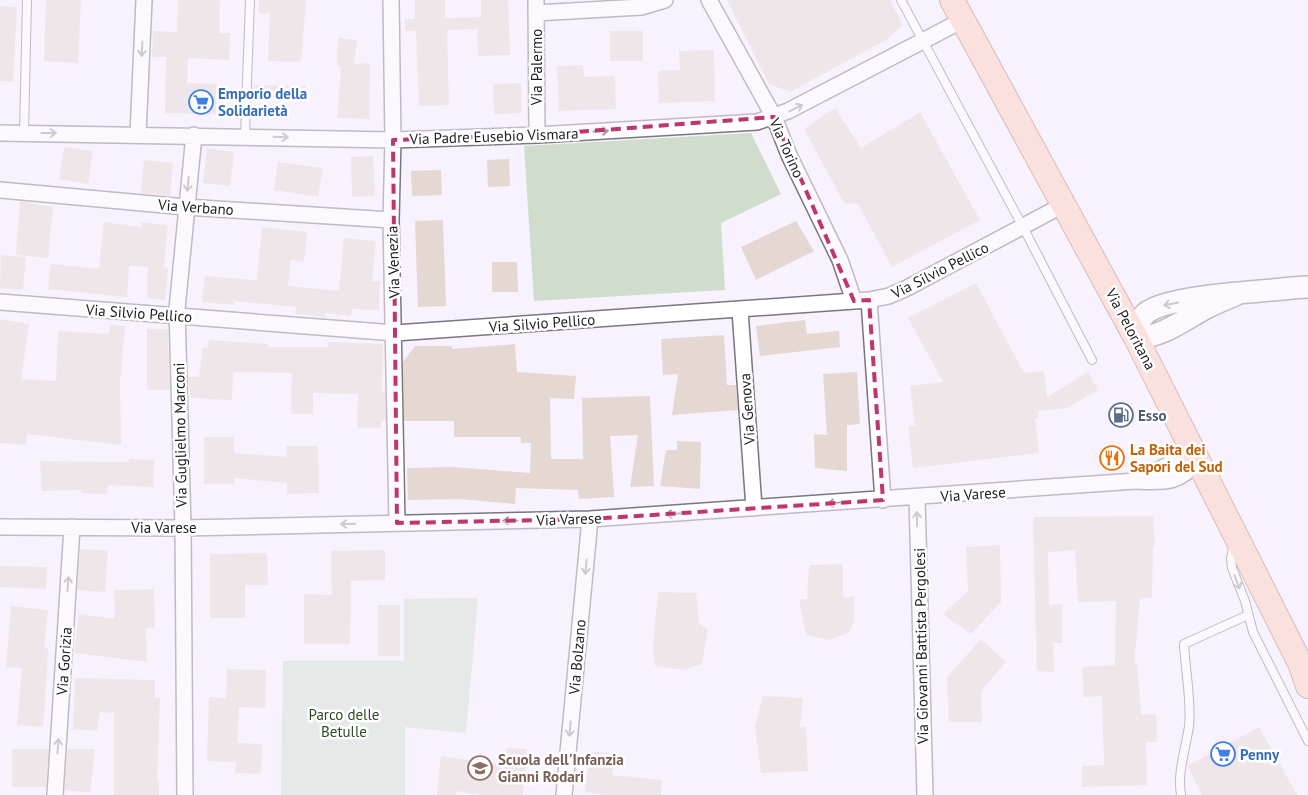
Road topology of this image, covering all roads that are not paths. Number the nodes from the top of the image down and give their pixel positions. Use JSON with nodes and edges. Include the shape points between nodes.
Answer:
{"nodes":[{"id":1,"x":27,"y":0,"type":"edge"},
{"id":2,"x":144,"y":0,"type":"edge"},
{"id":3,"x":250,"y":0,"type":"edge"},
{"id":4,"x":391,"y":0,"type":"edge"},
{"id":5,"x":665,"y":0,"type":"edge"},
{"id":6,"x":710,"y":0,"type":"edge"},
{"id":7,"x":902,"y":0,"type":"edge"},
{"id":8,"x":536,"y":6,"type":"edge"},
{"id":9,"x":957,"y":10,"type":"edge"},
{"id":10,"x":923,"y":41,"type":"junction"},
{"id":11,"x":774,"y":117,"type":"junction"},
{"id":12,"x":0,"y":133,"type":"edge"},
{"id":13,"x":24,"y":133,"type":"junction"},
{"id":14,"x":138,"y":134,"type":"junction"},
{"id":15,"x":194,"y":135,"type":"junction"},
{"id":16,"x":537,"y":135,"type":"junction"},
{"id":17,"x":246,"y":136,"type":"junction"},
{"id":18,"x":393,"y":140,"type":"junction"},
{"id":19,"x":0,"y":190,"type":"edge"},
{"id":20,"x":1063,"y":205,"type":"junction"},
{"id":21,"x":186,"y":207,"type":"junction"},
{"id":22,"x":391,"y":220,"type":"junction"},
{"id":23,"x":1024,"y":227,"type":"junction"},
{"id":24,"x":1308,"y":287,"type":"edge"},
{"id":25,"x":862,"y":300,"type":"junction"},
{"id":26,"x":0,"y":302,"type":"edge"},
{"id":27,"x":740,"y":310,"type":"junction"},
{"id":28,"x":177,"y":316,"type":"junction"},
{"id":29,"x":395,"y":333,"type":"junction"},
{"id":30,"x":1136,"y":338,"type":"junction"},
{"id":31,"x":1092,"y":360,"type":"dead end"},
{"id":32,"x":1198,"y":460,"type":"junction"},
{"id":33,"x":917,"y":498,"type":"junction"},
{"id":34,"x":883,"y":500,"type":"junction"},
{"id":35,"x":754,"y":508,"type":"junction"},
{"id":36,"x":590,"y":519,"type":"junction"},
{"id":37,"x":397,"y":523,"type":"junction"},
{"id":38,"x":0,"y":527,"type":"edge"},
{"id":39,"x":72,"y":527,"type":"junction"},
{"id":40,"x":183,"y":528,"type":"junction"},
{"id":41,"x":1236,"y":535,"type":"junction"},
{"id":42,"x":1248,"y":615,"type":"junction"},
{"id":43,"x":1305,"y":664,"type":"edge"},
{"id":44,"x":1308,"y":686,"type":"edge"},
{"id":45,"x":1308,"y":740,"type":"edge"},
{"id":46,"x":55,"y":795,"type":"edge"},
{"id":47,"x":185,"y":795,"type":"edge"},
{"id":48,"x":564,"y":795,"type":"edge"},
{"id":49,"x":925,"y":795,"type":"edge"},
{"id":50,"x":1181,"y":795,"type":"edge"}],
"edges":[{"from":1,"to":13,"type":"lane"},
{"from":2,"to":14,"type":"street","one_way":true},
{"from":3,"to":17,"type":"lane"},
{"from":4,"to":18,"type":"street","name":"Via Venezia"},
{"from":5,"to":8,"type":"street","via":[[634,8]]},
{"from":6,"to":11,"type":"street","name":"Via Torino"},
{"from":7,"to":10,"type":"lane"},
{"from":8,"to":16,"type":"street","name":"Via Palermo"},
{"from":9,"to":10,"type":"street","name":"Via Padre Eusebio Vismara"},
{"from":9,"to":20,"type":"main road","name":"Via Peloritana"},
{"from":11,"to":10,"type":"street","name":"Via Padre Eusebio Vismara","one_way":true},
{"from":10,"to":23,"type":"lane"},
{"from":16,"to":11,"type":"street","name":"Via Padre Eusebio Vismara","one_way":true,"via":[[757,122]]},
{"from":11,"to":25,"type":"street","name":"Via Torino","via":[[789,155]]},
{"from":12,"to":13,"type":"street","name":"Via Padre Eusebio Vismara"},
{"from":13,"to":14,"type":"street","name":"Via Padre Eusebio Vismara","one_way":true},
{"from":14,"to":15,"type":"street","name":"Via Padre Eusebio Vismara"},
{"from":15,"to":17,"type":"street","name":"Via Padre Eusebio Vismara"},
{"from":15,"to":21,"type":"street","name":"Via Guglielmo Marconi","one_way":true},
{"from":16,"to":18,"type":"street","name":"Via Padre Eusebio Vismara"},
{"from":17,"to":18,"type":"street","name":"Via Padre Eusebio Vismara","one_way":true},
{"from":18,"to":22,"type":"street","name":"Via Venezia"},
{"from":19,"to":21,"type":"street","name":"Via Verbano"},
{"from":20,"to":23,"type":"street","name":"Via Silvio Pellico"},
{"from":20,"to":30,"type":"main road","name":"Via Peloritana"},
{"from":21,"to":22,"type":"street","name":"Via Verbano"},
{"from":21,"to":28,"type":"street","name":"Via Guglielmo Marconi"},
{"from":22,"to":29,"type":"street","name":"Via Venezia"},
{"from":23,"to":25,"type":"street","name":"Via Silvio Pellico","via":[[907,288],[889,296]]},
{"from":23,"to":31,"type":"lane"},
{"from":24,"to":30,"type":"street","via":[[1162,306],[1141,319]]},
{"from":25,"to":27,"type":"street","name":"Via Silvio Pellico"},
{"from":25,"to":34,"type":"street","name":"Via Torino"},
{"from":26,"to":28,"type":"street","name":"Via Silvio Pellico"},
{"from":27,"to":29,"type":"street","name":"Via Silvio Pellico"},
{"from":27,"to":35,"type":"street","name":"Via Genova"},
{"from":28,"to":29,"type":"street","name":"Via Silvio Pellico"},
{"from":28,"to":40,"type":"street","name":"Via Guglielmo Marconi"},
{"from":29,"to":37,"type":"street","name":"Via Venezia"},
{"from":30,"to":32,"type":"main road","name":"Via Peloritana"},
{"from":32,"to":33,"type":"street","name":"Via Varese","via":[[1180,459],[1136,481]]},
{"from":32,"to":41,"type":"main road","name":"Via Peloritana"},
{"from":33,"to":34,"type":"street","name":"Via Varese"},
{"from":49,"to":33,"type":"street","name":"Via Giovanni Battista Pergolesi","one_way":true},
{"from":34,"to":35,"type":"street","name":"Via Varese","one_way":true},
{"from":35,"to":36,"type":"street","name":"Via Varese","one_way":true},
{"from":36,"to":37,"type":"street","name":"Via Varese","one_way":true},
{"from":36,"to":48,"type":"street","name":"Via Bolzano","one_way":true},
{"from":37,"to":40,"type":"street","name":"Via Varese","one_way":true},
{"from":38,"to":39,"type":"street","name":"Via Varese"},
{"from":39,"to":40,"type":"street","name":"Via Varese"},
{"from":46,"to":39,"type":"street","name":"Via Gorizia","one_way":true},
{"from":40,"to":47,"type":"street","name":"Via Guglielmo Marconi"},
{"from":41,"to":42,"type":"lane","one_way":true,"via":[[1232,568]]},
{"from":41,"to":43,"type":"main road","name":"Via Peloritana"},
{"from":42,"to":45,"type":"lane","via":[[1260,649]]},
{"from":42,"to":50,"type":"lane","via":[[1184,644],[1189,725]]},
{"from":43,"to":44,"type":"main road","name":"Via Peloritana"}]}
